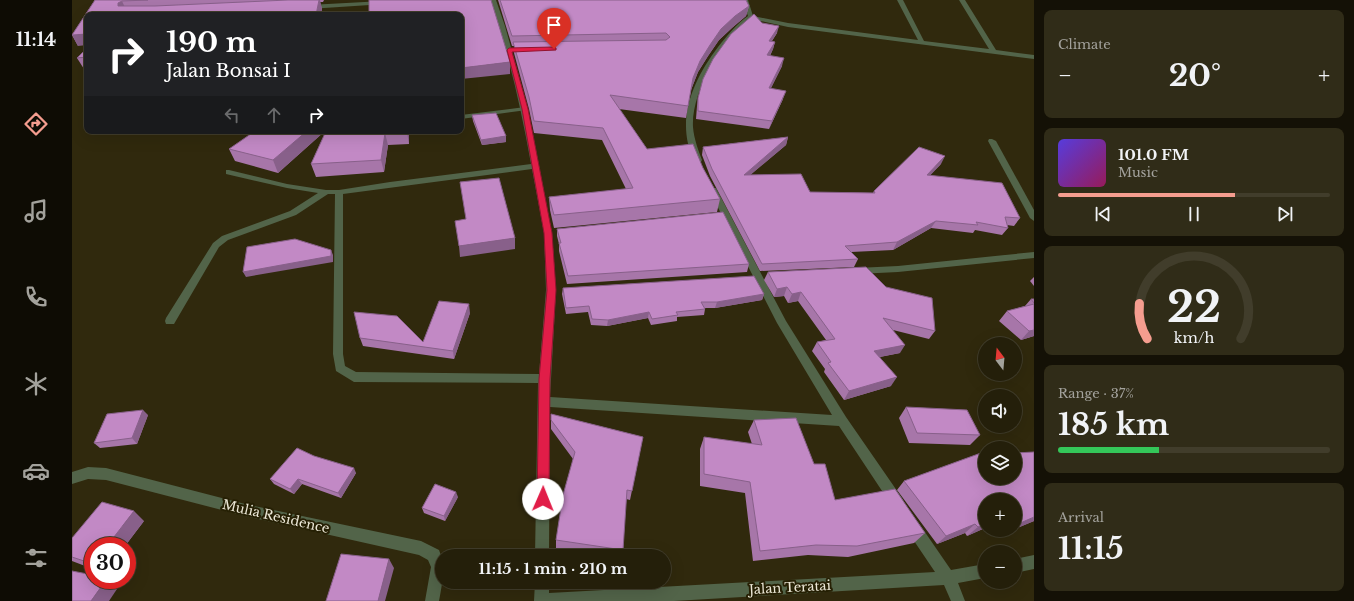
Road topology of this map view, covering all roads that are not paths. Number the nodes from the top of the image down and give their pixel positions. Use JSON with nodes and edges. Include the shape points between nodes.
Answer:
{"nodes":[{"id":1,"x":493,"y":0,"type":"edge"},
{"id":2,"x":745,"y":0,"type":"edge"},
{"id":3,"x":900,"y":0,"type":"edge"},
{"id":4,"x":962,"y":0,"type":"edge"},
{"id":5,"x":389,"y":3,"type":"edge"},
{"id":6,"x":302,"y":7,"type":"edge"},
{"id":7,"x":751,"y":17,"type":"junction"},
{"id":8,"x":922,"y":43,"type":"junction"},
{"id":9,"x":994,"y":52,"type":"junction"},
{"id":10,"x":1034,"y":57,"type":"edge"},
{"id":11,"x":525,"y":109,"type":"junction"},
{"id":12,"x":464,"y":117,"type":"edge"},
{"id":13,"x":992,"y":141,"type":"dead end"},
{"id":14,"x":536,"y":166,"type":"junction"},
{"id":15,"x":703,"y":170,"type":"edge"},
{"id":16,"x":229,"y":172,"type":"dead end"},
{"id":17,"x":709,"y":183,"type":"edge"},
{"id":18,"x":326,"y":192,"type":"junction"},
{"id":19,"x":339,"y":192,"type":"junction"},
{"id":20,"x":1034,"y":218,"type":"edge"},
{"id":21,"x":1034,"y":255,"type":"edge"},
{"id":22,"x":850,"y":271,"type":"edge"},
{"id":23,"x":772,"y":275,"type":"edge"},
{"id":24,"x":752,"y":276,"type":"junction"},
{"id":25,"x":170,"y":321,"type":"dead end"},
{"id":26,"x":544,"y":379,"type":"junction"},
{"id":27,"x":545,"y":402,"type":"junction"},
{"id":28,"x":842,"y":421,"type":"junction"},
{"id":29,"x":72,"y":478,"type":"edge"},
{"id":30,"x":542,"y":549,"type":"edge"},
{"id":31,"x":1034,"y":562,"type":"edge"},
{"id":32,"x":1022,"y":565,"type":"edge"},
{"id":33,"x":978,"y":572,"type":"edge"},
{"id":34,"x":948,"y":578,"type":"junction"},
{"id":35,"x":542,"y":589,"type":"edge"},
{"id":36,"x":432,"y":601,"type":"edge"},
{"id":37,"x":541,"y":601,"type":"edge"},
{"id":38,"x":546,"y":601,"type":"edge"},
{"id":39,"x":958,"y":601,"type":"edge"}],
"edges":[{"from":1,"to":11,"type":"street","via":[[513,50]]},
{"from":2,"to":7,"type":"street"},
{"from":3,"to":8,"type":"street"},
{"from":4,"to":9,"type":"street"},
{"from":5,"to":6,"type":"street"},
{"from":7,"to":8,"type":"street","via":[[788,25]]},
{"from":7,"to":15,"type":"street","via":[[734,31],[719,50],[705,70],[695,92],[691,114],[691,138]]},
{"from":8,"to":9,"type":"street"},
{"from":9,"to":10,"type":"street"},
{"from":11,"to":12,"type":"street"},
{"from":11,"to":14,"type":"street"},
{"from":13,"to":20,"type":"street"},
{"from":14,"to":19,"type":"street"},
{"from":14,"to":26,"type":"street","via":[[553,233],[555,290]]},
{"from":16,"to":18,"type":"street","via":[[262,181]]},
{"from":17,"to":24,"type":"street","via":[[721,216]]},
{"from":18,"to":19,"type":"street"},
{"from":18,"to":25,"type":"street","via":[[292,213],[225,238],[216,245]]},
{"from":19,"to":26,"type":"street","via":[[340,368],[354,377]]},
{"from":21,"to":22,"type":"street","via":[[898,269]]},
{"from":23,"to":24,"type":"street"},
{"from":24,"to":28,"type":"street"},
{"from":26,"to":27,"type":"street"},
{"from":27,"to":28,"type":"street"},
{"from":27,"to":30,"type":"street"},
{"from":28,"to":34,"type":"street"},
{"from":29,"to":36,"type":"street","name":"Mulia Residence","via":[[88,473],[106,474],[245,510],[421,548],[434,555],[438,567]]},
{"from":31,"to":32,"type":"street"},
{"from":33,"to":34,"type":"street","name":"Jalan Teratai"},
{"from":34,"to":38,"type":"street","name":"Jalan Teratai"},
{"from":34,"to":39,"type":"street"},
{"from":35,"to":37,"type":"street"}]}
